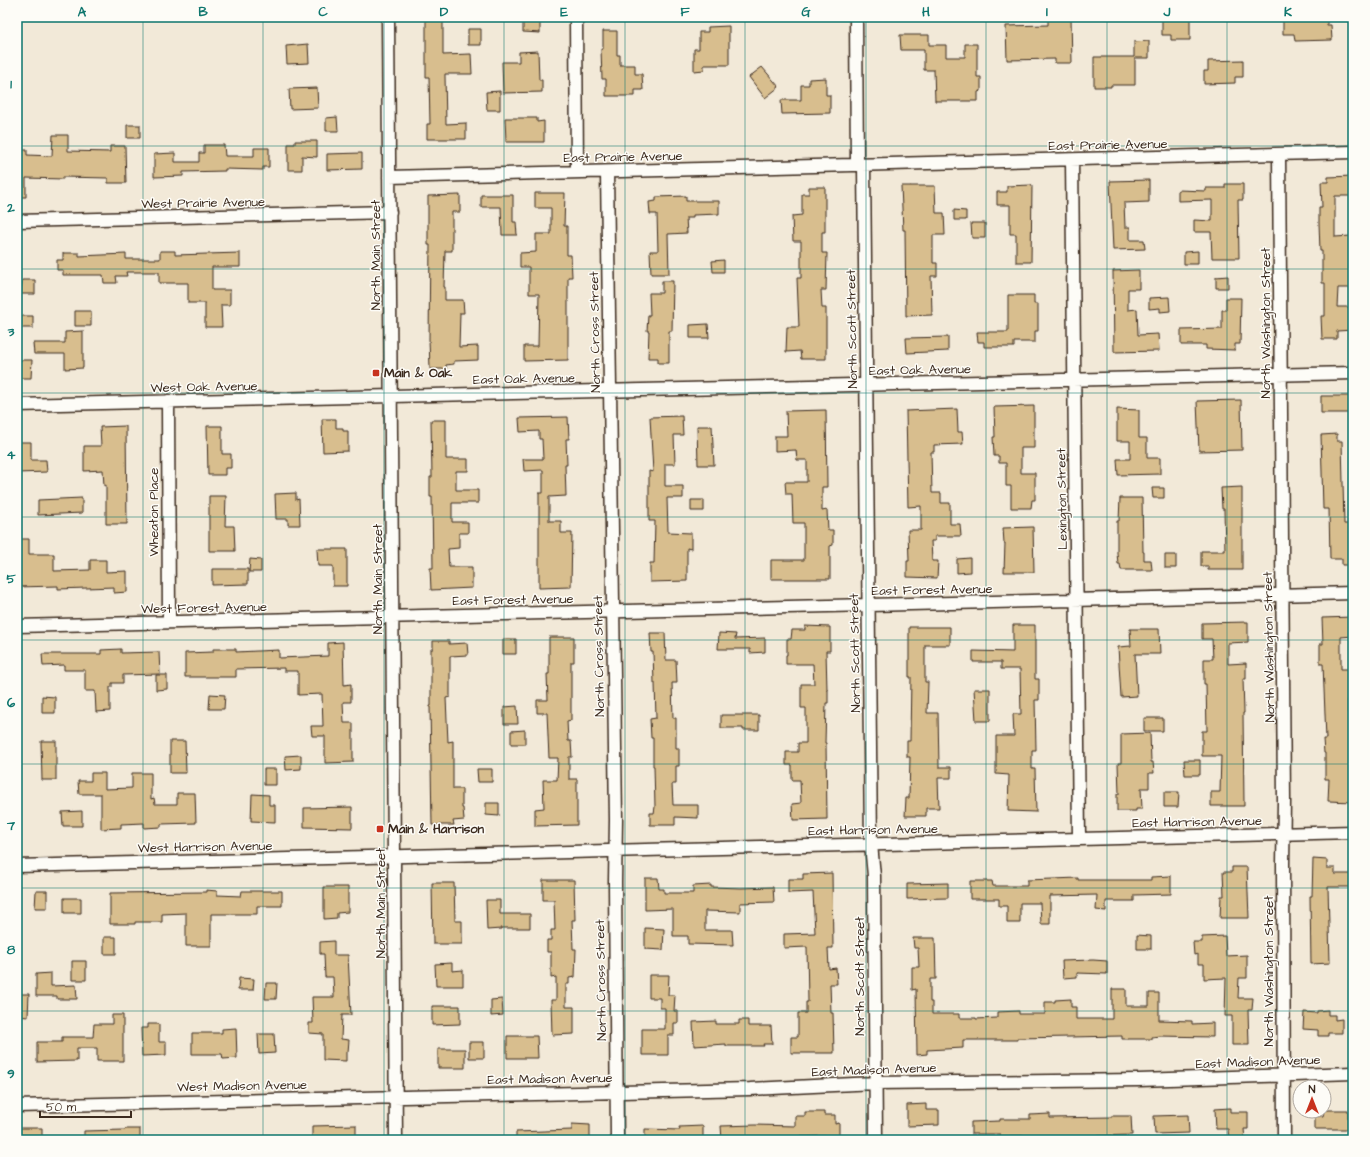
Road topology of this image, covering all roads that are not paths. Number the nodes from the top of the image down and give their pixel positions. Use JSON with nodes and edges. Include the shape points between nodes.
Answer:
{"nodes":[{"id":1,"x":388,"y":17,"type":"edge"},
{"id":2,"x":576,"y":17,"type":"edge"},
{"id":3,"x":856,"y":17,"type":"edge"},
{"id":4,"x":1353,"y":152,"type":"edge"},
{"id":5,"x":1279,"y":154,"type":"junction"},
{"id":6,"x":1072,"y":160,"type":"junction"},
{"id":7,"x":861,"y":165,"type":"junction"},
{"id":8,"x":577,"y":172,"type":"junction"},
{"id":9,"x":607,"y":172,"type":"junction"},
{"id":10,"x":389,"y":177,"type":"junction"},
{"id":11,"x":390,"y":212,"type":"junction"},
{"id":12,"x":17,"y":221,"type":"edge"},
{"id":13,"x":1353,"y":373,"type":"edge"},
{"id":14,"x":1281,"y":375,"type":"junction"},
{"id":15,"x":1074,"y":380,"type":"junction"},
{"id":16,"x":867,"y":385,"type":"junction"},
{"id":17,"x":610,"y":391,"type":"junction"},
{"id":18,"x":391,"y":396,"type":"junction"},
{"id":19,"x":168,"y":401,"type":"junction"},
{"id":20,"x":17,"y":405,"type":"edge"},
{"id":21,"x":1353,"y":593,"type":"edge"},
{"id":22,"x":1283,"y":595,"type":"junction"},
{"id":23,"x":1077,"y":600,"type":"junction"},
{"id":24,"x":869,"y":605,"type":"junction"},
{"id":25,"x":613,"y":612,"type":"junction"},
{"id":26,"x":393,"y":617,"type":"junction"},
{"id":27,"x":169,"y":622,"type":"junction"},
{"id":28,"x":17,"y":626,"type":"edge"},
{"id":29,"x":1353,"y":832,"type":"edge"},
{"id":30,"x":1284,"y":834,"type":"junction"},
{"id":31,"x":1079,"y":839,"type":"junction"},
{"id":32,"x":871,"y":844,"type":"junction"},
{"id":33,"x":615,"y":850,"type":"junction"},
{"id":34,"x":394,"y":856,"type":"junction"},
{"id":35,"x":17,"y":866,"type":"edge"},
{"id":36,"x":1353,"y":1073,"type":"edge"},
{"id":37,"x":1284,"y":1074,"type":"junction"},
{"id":38,"x":875,"y":1083,"type":"junction"},
{"id":39,"x":616,"y":1092,"type":"junction"},
{"id":40,"x":396,"y":1096,"type":"junction"},
{"id":41,"x":17,"y":1106,"type":"edge"},
{"id":42,"x":396,"y":1140,"type":"edge"},
{"id":43,"x":617,"y":1140,"type":"edge"},
{"id":44,"x":876,"y":1140,"type":"edge"},
{"id":45,"x":1284,"y":1140,"type":"edge"}],
"edges":[{"from":1,"to":10,"type":"street","name":"North Main Street"},
{"from":2,"to":8,"type":"street"},
{"from":3,"to":7,"type":"street","name":"North Scott Street"},
{"from":4,"to":5,"type":"street","name":"East Prairie Avenue"},
{"from":5,"to":6,"type":"street","name":"East Prairie Avenue"},
{"from":5,"to":14,"type":"street","name":"North Washington Street"},
{"from":6,"to":7,"type":"street","name":"East Prairie Avenue"},
{"from":6,"to":15,"type":"street","name":"Lexington Street"},
{"from":7,"to":9,"type":"street","name":"East Prairie Avenue"},
{"from":7,"to":16,"type":"street","name":"North Scott Street"},
{"from":8,"to":9,"type":"street","name":"East Prairie Avenue"},
{"from":8,"to":10,"type":"street","name":"East Prairie Avenue"},
{"from":9,"to":17,"type":"street","name":"North Cross Street"},
{"from":10,"to":11,"type":"street","name":"North Main Street"},
{"from":11,"to":12,"type":"street","name":"West Prairie Avenue"},
{"from":11,"to":18,"type":"street","name":"North Main Street"},
{"from":13,"to":14,"type":"street","name":"East Oak Avenue"},
{"from":14,"to":15,"type":"street","name":"East Oak Avenue"},
{"from":14,"to":22,"type":"street","name":"North Washington Street"},
{"from":15,"to":16,"type":"street","name":"East Oak Avenue"},
{"from":15,"to":23,"type":"street","name":"Lexington Street"},
{"from":16,"to":17,"type":"street","name":"East Oak Avenue"},
{"from":16,"to":24,"type":"street","name":"North Scott Street"},
{"from":17,"to":18,"type":"street","name":"East Oak Avenue"},
{"from":17,"to":25,"type":"street","name":"North Cross Street"},
{"from":18,"to":19,"type":"street","name":"West Oak Avenue"},
{"from":18,"to":26,"type":"street","name":"North Main Street"},
{"from":19,"to":20,"type":"street","name":"West Oak Avenue"},
{"from":19,"to":27,"type":"street","name":"Wheaton Place"},
{"from":21,"to":22,"type":"street","name":"East Forest Avenue"},
{"from":22,"to":23,"type":"street","name":"East Forest Avenue"},
{"from":22,"to":30,"type":"street","name":"North Washington Street"},
{"from":23,"to":24,"type":"street","name":"East Forest Avenue"},
{"from":23,"to":31,"type":"street","name":"Lexington Street"},
{"from":24,"to":25,"type":"street","name":"East Forest Avenue"},
{"from":24,"to":32,"type":"street","name":"North Scott Street"},
{"from":25,"to":26,"type":"street","name":"East Forest Avenue"},
{"from":25,"to":33,"type":"street","name":"North Cross Street"},
{"from":26,"to":27,"type":"street","name":"West Forest Avenue"},
{"from":26,"to":34,"type":"street","name":"North Main Street"},
{"from":27,"to":28,"type":"street","name":"West Forest Avenue"},
{"from":29,"to":30,"type":"street","name":"East Harrison Avenue"},
{"from":30,"to":31,"type":"street","name":"East Harrison Avenue"},
{"from":30,"to":37,"type":"street","name":"North Washington Street"},
{"from":31,"to":32,"type":"street","name":"East Harrison Avenue"},
{"from":32,"to":33,"type":"street","name":"East Harrison Avenue"},
{"from":32,"to":38,"type":"street","name":"North Scott Street","via":[[874,876]]},
{"from":33,"to":34,"type":"street","name":"East Harrison Avenue"},
{"from":33,"to":39,"type":"street","name":"North Cross Street"},
{"from":34,"to":35,"type":"street","name":"West Harrison Avenue"},
{"from":34,"to":40,"type":"street","name":"North Main Street"},
{"from":36,"to":37,"type":"street","name":"East Madison Avenue"},
{"from":37,"to":38,"type":"street","name":"East Madison Avenue","via":[[1139,1080]]},
{"from":37,"to":45,"type":"street","name":"North Washington Street"},
{"from":38,"to":39,"type":"street","name":"East Madison Avenue"},
{"from":38,"to":44,"type":"street","name":"North Scott Street"},
{"from":39,"to":40,"type":"street","name":"East Madison Avenue"},
{"from":39,"to":43,"type":"street","name":"North Cross Street"},
{"from":40,"to":41,"type":"street","name":"West Madison Avenue"},
{"from":40,"to":42,"type":"street","name":"North Main Street"}]}
